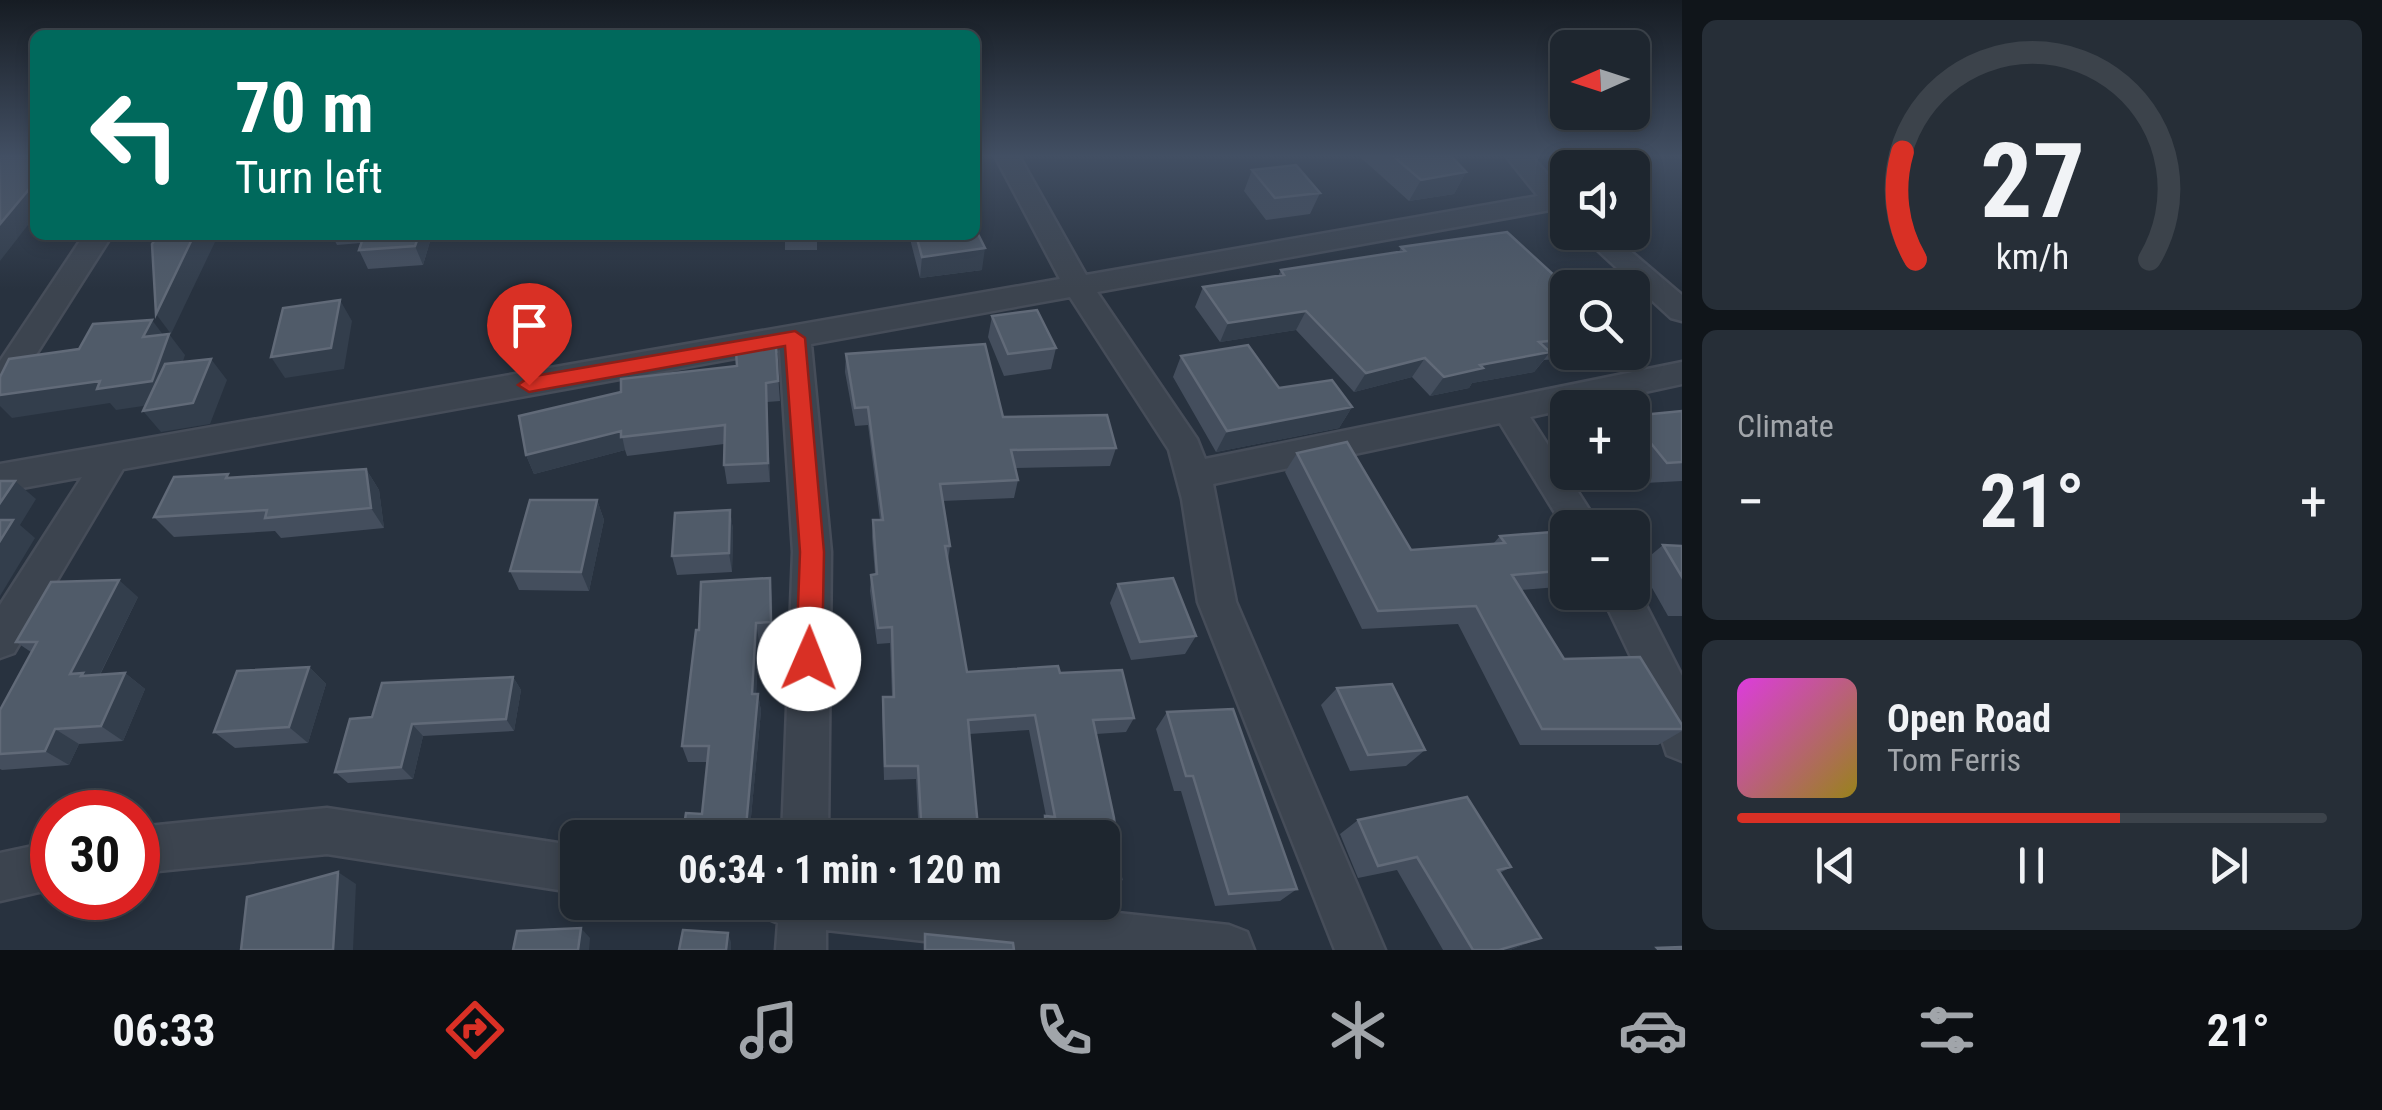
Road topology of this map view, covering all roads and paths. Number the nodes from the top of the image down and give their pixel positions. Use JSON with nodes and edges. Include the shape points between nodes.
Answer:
{"nodes":[{"id":1,"x":1032,"y":200,"type":"edge"},
{"id":2,"x":1550,"y":209,"type":"edge"},
{"id":3,"x":95,"y":240,"type":"edge"},
{"id":4,"x":1613,"y":250,"type":"edge"},
{"id":5,"x":1078,"y":286,"type":"junction"},
{"id":6,"x":1682,"y":311,"type":"edge"},
{"id":7,"x":795,"y":338,"type":"junction"},
{"id":8,"x":1682,"y":374,"type":"edge"},
{"id":9,"x":0,"y":386,"type":"edge"},
{"id":10,"x":1509,"y":410,"type":"junction"},
{"id":11,"x":111,"y":459,"type":"junction"},
{"id":12,"x":1192,"y":475,"type":"junction"},
{"id":13,"x":0,"y":478,"type":"edge"},
{"id":14,"x":1572,"y":510,"type":"edge"},
{"id":15,"x":1628,"y":610,"type":"edge"},
{"id":16,"x":0,"y":640,"type":"edge"},
{"id":17,"x":1682,"y":740,"type":"edge"},
{"id":18,"x":805,"y":820,"type":"edge"},
{"id":19,"x":160,"y":848,"type":"edge"},
{"id":20,"x":560,"y":867,"type":"edge"},
{"id":21,"x":30,"y":870,"type":"edge"},
{"id":22,"x":0,"y":876,"type":"edge"},
{"id":23,"x":859,"y":920,"type":"edge"},
{"id":24,"x":1228,"y":950,"type":"edge"},
{"id":25,"x":1360,"y":950,"type":"edge"}],
"edges":[{"from":1,"to":5,"type":"street"},
{"from":2,"to":5,"type":"street"},
{"from":3,"to":9,"type":"street"},
{"from":4,"to":6,"type":"street"},
{"from":5,"to":7,"type":"street"},
{"from":5,"to":12,"type":"street","via":[[1185,448]]},
{"from":7,"to":11,"type":"street"},
{"from":7,"to":18,"type":"street","via":[[812,552]]},
{"from":8,"to":10,"type":"street"},
{"from":10,"to":12,"type":"street"},
{"from":10,"to":14,"type":"street"},
{"from":11,"to":13,"type":"street"},
{"from":11,"to":16,"type":"street"},
{"from":12,"to":25,"type":"street","via":[[1218,602]]},
{"from":15,"to":17,"type":"street","via":[[1663,680]]},
{"from":19,"to":20,"type":"street","via":[[327,831]]},
{"from":21,"to":22,"type":"street"},
{"from":23,"to":24,"type":"street"}]}
